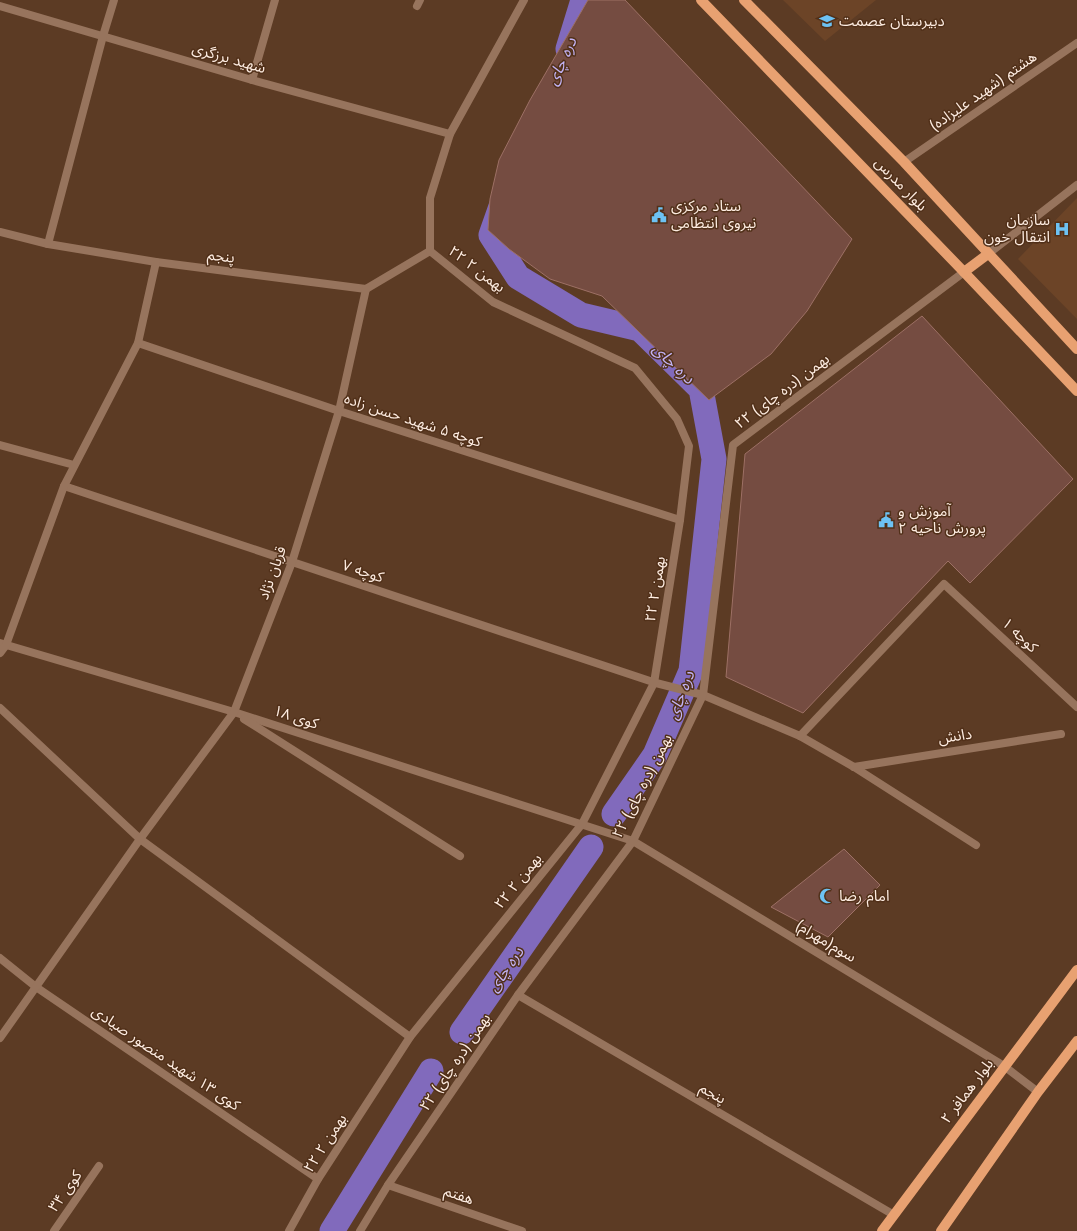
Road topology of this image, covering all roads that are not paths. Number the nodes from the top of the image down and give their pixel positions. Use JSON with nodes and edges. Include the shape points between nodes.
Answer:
{"nodes":[{"id":1,"x":114,"y":0,"type":"edge"},
{"id":2,"x":276,"y":0,"type":"edge"},
{"id":3,"x":524,"y":0,"type":"edge"},
{"id":4,"x":701,"y":0,"type":"edge"},
{"id":5,"x":744,"y":0,"type":"edge"},
{"id":6,"x":0,"y":6,"type":"edge"},
{"id":7,"x":103,"y":36,"type":"junction"},
{"id":8,"x":1077,"y":43,"type":"edge"},
{"id":9,"x":252,"y":80,"type":"junction"},
{"id":10,"x":450,"y":134,"type":"junction"},
{"id":11,"x":904,"y":162,"type":"junction"},
{"id":12,"x":1077,"y":185,"type":"edge"},
{"id":13,"x":0,"y":232,"type":"edge"},
{"id":14,"x":48,"y":244,"type":"junction"},
{"id":15,"x":430,"y":251,"type":"junction"},
{"id":16,"x":988,"y":254,"type":"junction"},
{"id":17,"x":156,"y":262,"type":"junction"},
{"id":18,"x":964,"y":272,"type":"junction"},
{"id":19,"x":366,"y":289,"type":"junction"},
{"id":20,"x":138,"y":343,"type":"junction"},
{"id":21,"x":1077,"y":349,"type":"edge"},
{"id":22,"x":1077,"y":391,"type":"edge"},
{"id":23,"x":339,"y":411,"type":"junction"},
{"id":24,"x":0,"y":445,"type":"edge"},
{"id":25,"x":74,"y":465,"type":"junction"},
{"id":26,"x":64,"y":486,"type":"junction"},
{"id":27,"x":680,"y":520,"type":"junction"},
{"id":28,"x":292,"y":562,"type":"junction"},
{"id":29,"x":3,"y":644,"type":"edge"},
{"id":30,"x":0,"y":653,"type":"edge"},
{"id":31,"x":655,"y":683,"type":"junction"},
{"id":32,"x":703,"y":695,"type":"junction"},
{"id":33,"x":1077,"y":707,"type":"edge"},
{"id":34,"x":0,"y":708,"type":"edge"},
{"id":35,"x":234,"y":712,"type":"junction"},
{"id":36,"x":1061,"y":734,"type":"dead end"},
{"id":37,"x":800,"y":736,"type":"junction"},
{"id":38,"x":854,"y":767,"type":"junction"},
{"id":39,"x":582,"y":824,"type":"junction"},
{"id":40,"x":140,"y":838,"type":"junction"},
{"id":41,"x":633,"y":841,"type":"junction"},
{"id":42,"x":976,"y":845,"type":"dead end"},
{"id":43,"x":460,"y":856,"type":"dead end"},
{"id":44,"x":0,"y":958,"type":"edge"},
{"id":45,"x":1077,"y":970,"type":"edge"},
{"id":46,"x":36,"y":987,"type":"junction"},
{"id":47,"x":518,"y":995,"type":"junction"},
{"id":48,"x":410,"y":1037,"type":"junction"},
{"id":49,"x":0,"y":1038,"type":"edge"},
{"id":50,"x":1077,"y":1041,"type":"edge"},
{"id":51,"x":1004,"y":1066,"type":"junction"},
{"id":52,"x":1038,"y":1092,"type":"junction"},
{"id":53,"x":99,"y":1166,"type":"dead end"},
{"id":54,"x":318,"y":1179,"type":"junction"},
{"id":55,"x":388,"y":1185,"type":"junction"},
{"id":56,"x":894,"y":1215,"type":"junction"},
{"id":57,"x":54,"y":1231,"type":"edge"},
{"id":58,"x":289,"y":1231,"type":"edge"},
{"id":59,"x":360,"y":1231,"type":"edge"},
{"id":60,"x":522,"y":1231,"type":"edge"},
{"id":61,"x":882,"y":1231,"type":"edge"},
{"id":62,"x":941,"y":1231,"type":"edge"}],
"edges":[{"from":1,"to":7,"type":"street"},
{"from":2,"to":9,"type":"street"},
{"from":3,"to":10,"type":"street","name":"۲۲ بهمن ۲"},
{"from":4,"to":18,"type":"main road","name":"بلوار مدرس"},
{"from":5,"to":11,"type":"main road","name":"بلوار مدرس"},
{"from":6,"to":7,"type":"street","name":"شهید برزگری"},
{"from":7,"to":9,"type":"street","name":"شهید برزگری"},
{"from":7,"to":14,"type":"street"},
{"from":8,"to":11,"type":"street","name":"هشتم (شهید علیزاده)"},
{"from":9,"to":10,"type":"street","name":"شهید برزگری"},
{"from":10,"to":15,"type":"street","name":"۲۲ بهمن ۲","via":[[430,198]]},
{"from":11,"to":16,"type":"main road","name":"بلوار مدرس"},
{"from":12,"to":16,"type":"street"},
{"from":13,"to":14,"type":"street","name":"پنجم"},
{"from":14,"to":17,"type":"street","name":"پنجم"},
{"from":15,"to":19,"type":"street"},
{"from":15,"to":27,"type":"street","name":"۲۲ بهمن ۲","via":[[493,302],[635,368],[677,418],[689,446]]},
{"from":16,"to":18,"type":"main road"},
{"from":16,"to":21,"type":"main road","name":"بلوار مدرس"},
{"from":17,"to":19,"type":"street","name":"پنجم"},
{"from":17,"to":20,"type":"street"},
{"from":18,"to":22,"type":"main road","name":"بلوار مدرس"},
{"from":18,"to":32,"type":"street","name":"۲۲ بهمن (دره چای)","via":[[734,445]]},
{"from":19,"to":23,"type":"street","name":"قربان نژاد"},
{"from":20,"to":23,"type":"street","name":"کوچه ۵ شهید حسن زاده"},
{"from":20,"to":25,"type":"street"},
{"from":23,"to":27,"type":"street","name":"کوچه ۵ شهید حسن زاده"},
{"from":23,"to":28,"type":"street","name":"قربان نژاد"},
{"from":24,"to":25,"type":"street"},
{"from":25,"to":26,"type":"street"},
{"from":26,"to":28,"type":"street","name":"کوچه ۷"},
{"from":26,"to":29,"type":"street"},
{"from":27,"to":31,"type":"street","name":"۲۲ بهمن ۲"},
{"from":28,"to":31,"type":"street","name":"کوچه ۷"},
{"from":28,"to":35,"type":"street","name":"قربان نژاد"},
{"from":29,"to":30,"type":"street"},
{"from":29,"to":35,"type":"street","name":"کوی ۱۸"},
{"from":31,"to":32,"type":"street","name":"کوچه ۷"},
{"from":31,"to":39,"type":"street","name":"۲۲ بهمن ۲"},
{"from":32,"to":37,"type":"street","name":"کوچه ۷"},
{"from":32,"to":41,"type":"street","name":"۲۲ بهمن (دره چای)"},
{"from":33,"to":37,"type":"street","name":"کوچه ۱","via":[[944,584]]},
{"from":34,"to":40,"type":"street"},
{"from":35,"to":39,"type":"street","name":"کوی ۱۸"},
{"from":35,"to":40,"type":"street","name":"قربان نژاد"},
{"from":35,"to":43,"type":"street"},
{"from":36,"to":38,"type":"street","name":"دانش"},
{"from":37,"to":38,"type":"street","name":"کوچه ۷"},
{"from":38,"to":42,"type":"street","name":"کوچه ۷"},
{"from":39,"to":41,"type":"street","name":"کوی ۱۸"},
{"from":39,"to":48,"type":"street","name":"۲۲ بهمن ۲"},
{"from":40,"to":46,"type":"street","name":"قربان نژاد"},
{"from":40,"to":48,"type":"street"},
{"from":41,"to":47,"type":"street","name":"۲۲ بهمن (دره چای)"},
{"from":41,"to":51,"type":"street","name":"سوم(مهرام)"},
{"from":44,"to":46,"type":"street","name":"کوی ۱۳ شهید منصور صیادی"},
{"from":45,"to":51,"type":"main road","name":"بلوار همافر ۲"},
{"from":46,"to":49,"type":"street","name":"قربان نژاد"},
{"from":46,"to":54,"type":"street","name":"کوی ۱۳ شهید منصور صیادی"},
{"from":47,"to":55,"type":"street","name":"۲۲ بهمن (دره چای)"},
{"from":47,"to":56,"type":"street","name":"پنجم"},
{"from":48,"to":54,"type":"street","name":"۲۲ بهمن ۲"},
{"from":50,"to":52,"type":"main road"},
{"from":51,"to":52,"type":"street","name":"سوم(مهرام)"},
{"from":51,"to":56,"type":"main road","name":"بلوار همافر ۲"},
{"from":52,"to":62,"type":"main road"},
{"from":53,"to":57,"type":"street","name":"کوی ۳۴"},
{"from":54,"to":58,"type":"street","name":"۲۲ بهمن ۲"},
{"from":55,"to":59,"type":"street","name":"۲۲ بهمن (دره چای)"},
{"from":55,"to":60,"type":"street","name":"هفتم"},
{"from":56,"to":61,"type":"main road","name":"بلوار همافر ۲"}]}
